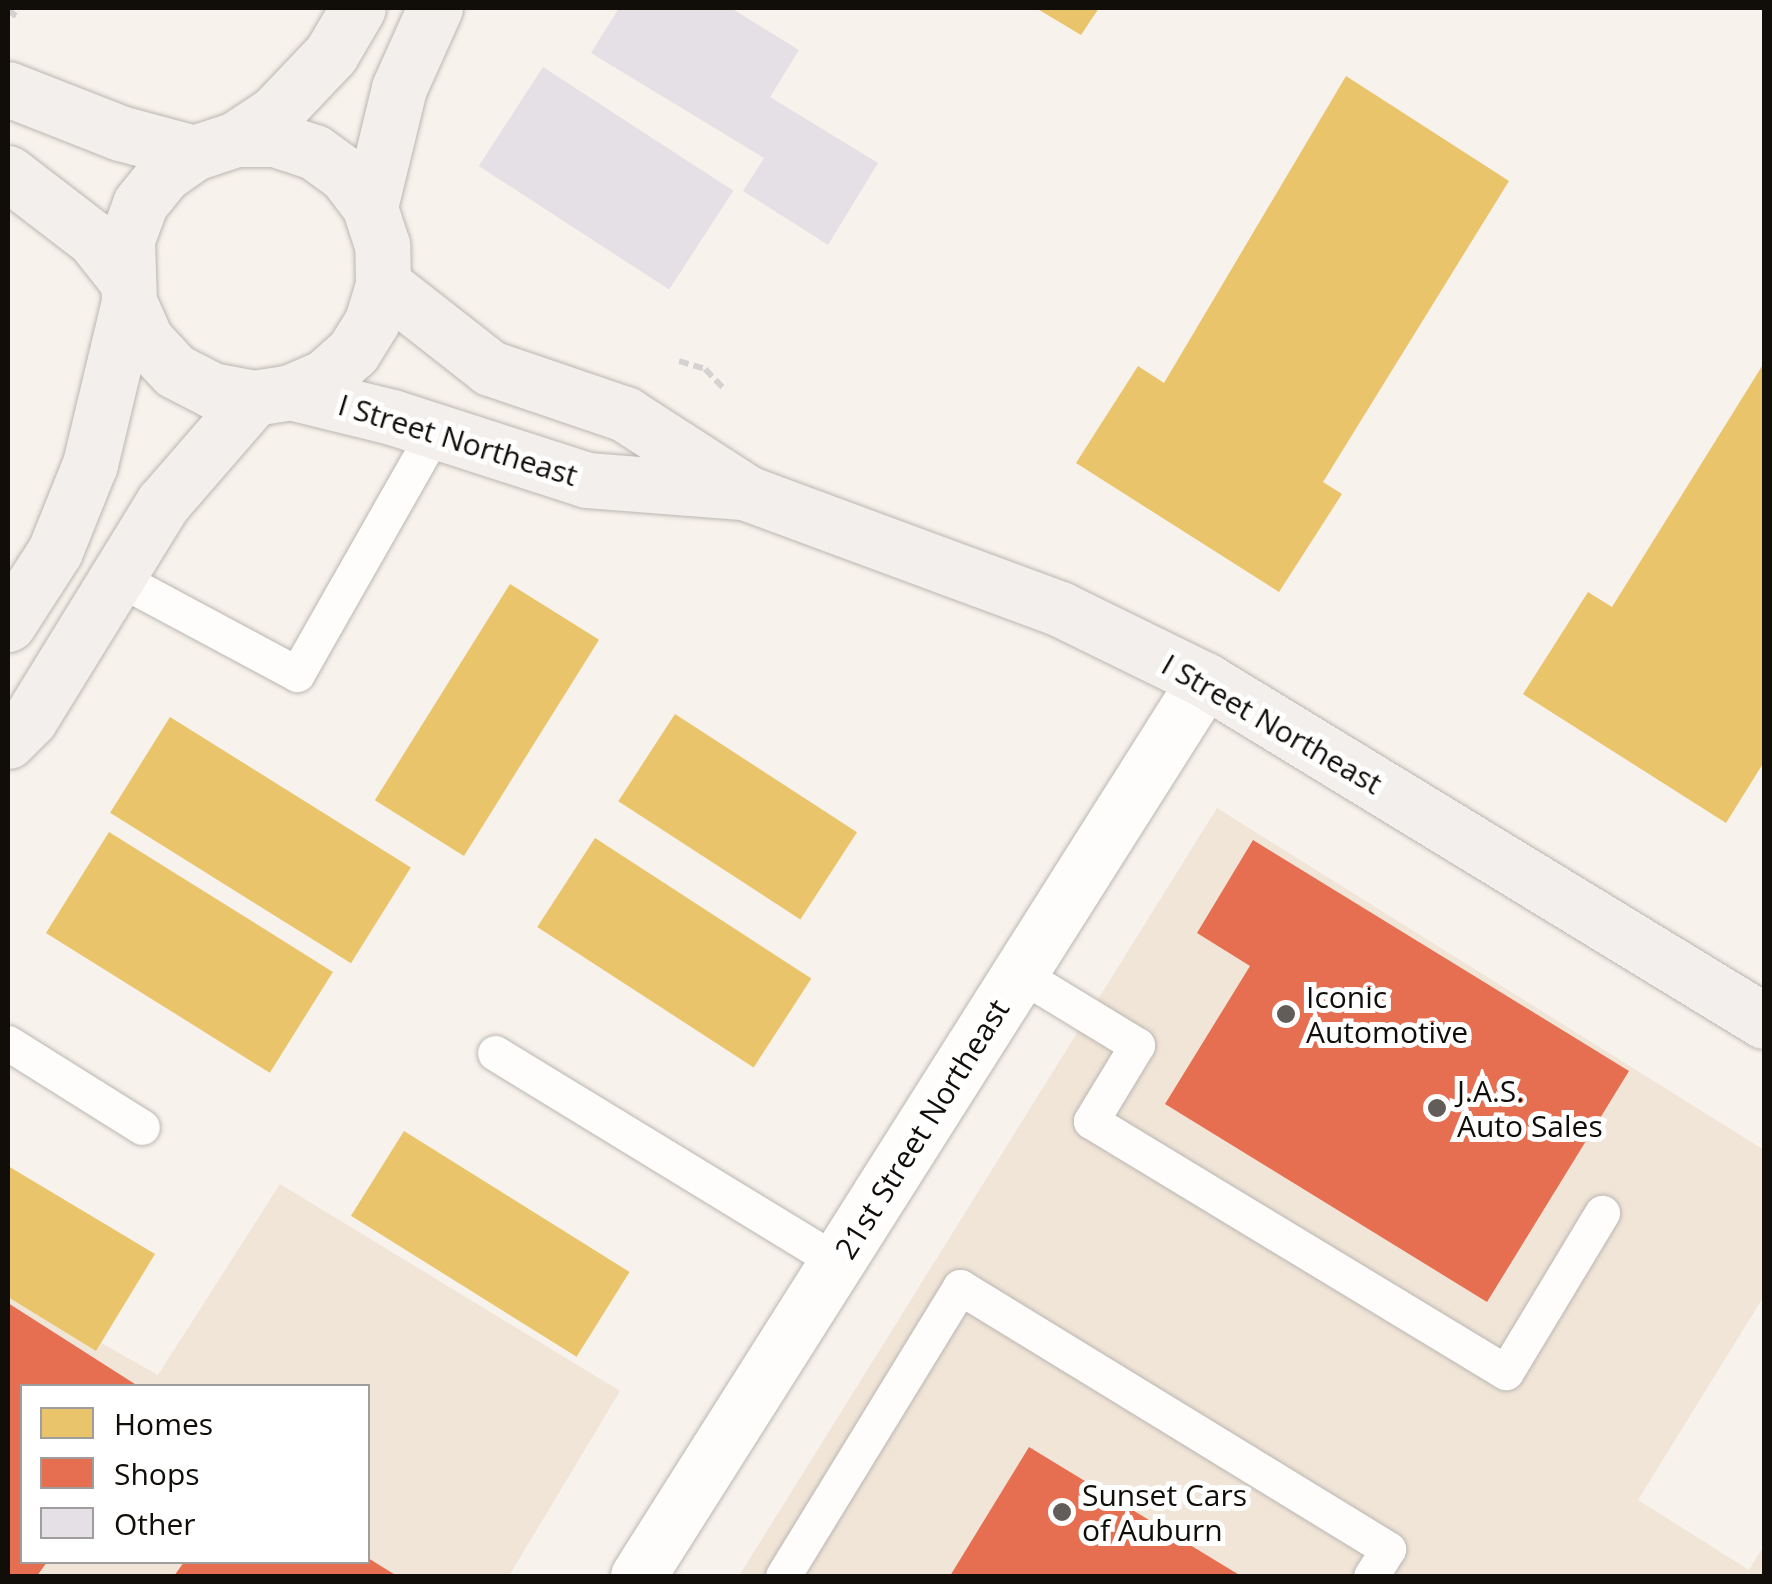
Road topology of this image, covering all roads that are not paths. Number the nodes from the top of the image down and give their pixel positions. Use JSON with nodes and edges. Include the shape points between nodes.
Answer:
{"nodes":[{"id":1,"x":358,"y":8,"type":"edge"},
{"id":2,"x":435,"y":8,"type":"edge"},
{"id":3,"x":8,"y":89,"type":"edge"},
{"id":4,"x":215,"y":146,"type":"junction"},
{"id":5,"x":8,"y":173,"type":"edge"},
{"id":6,"x":370,"y":207,"type":"junction"},
{"id":7,"x":382,"y":284,"type":"junction"},
{"id":8,"x":127,"y":290,"type":"junction"},
{"id":9,"x":272,"y":395,"type":"junction"},
{"id":10,"x":435,"y":431,"type":"junction"},
{"id":11,"x":746,"y":493,"type":"junction"},
{"id":12,"x":118,"y":578,"type":"junction"},
{"id":13,"x":8,"y":624,"type":"edge"},
{"id":14,"x":1205,"y":680,"type":"junction"},
{"id":15,"x":8,"y":741,"type":"edge"},
{"id":16,"x":1020,"y":974,"type":"junction"},
{"id":17,"x":1764,"y":1021,"type":"edge"},
{"id":18,"x":8,"y":1043,"type":"edge"},
{"id":19,"x":495,"y":1052,"type":"dead end"},
{"id":20,"x":142,"y":1127,"type":"dead end"},
{"id":21,"x":1602,"y":1214,"type":"dead end"},
{"id":22,"x":837,"y":1262,"type":"junction"},
{"id":23,"x":638,"y":1576,"type":"edge"},
{"id":24,"x":783,"y":1576,"type":"edge"},
{"id":25,"x":1371,"y":1576,"type":"edge"}],
"edges":[{"from":1,"to":4,"type":"street","via":[[320,66],[275,113]]},
{"from":2,"to":6,"type":"street","via":[[399,88]]},
{"from":3,"to":4,"type":"street","name":"I Street Northeast","via":[[120,134]]},
{"from":4,"to":6,"type":"street","name":"I Street Northeast","via":[[275,138],[314,152],[346,176]]},
{"from":4,"to":8,"type":"street","via":[[164,174],[140,204],[127,240]]},
{"from":5,"to":8,"type":"street","name":"I Street Northeast","via":[[94,239]]},
{"from":6,"to":7,"type":"street","name":"I Street Northeast","via":[[382,245]]},
{"from":7,"to":9,"type":"street","name":"I Street Northeast","via":[[372,321],[353,352],[325,377]]},
{"from":7,"to":11,"type":"street","name":"I Street Northeast","via":[[490,368],[626,414]]},
{"from":8,"to":9,"type":"street","name":"I Street Northeast","via":[[146,340],[175,371],[212,390]]},
{"from":8,"to":13,"type":"street","via":[[90,464],[55,551]]},
{"from":9,"to":10,"type":"street","name":"I Street Northeast"},
{"from":9,"to":12,"type":"street","via":[[163,503]]},
{"from":10,"to":11,"type":"street","name":"I Street Northeast","via":[[587,480]]},
{"from":10,"to":12,"type":"lane","via":[[297,674]]},
{"from":11,"to":14,"type":"street","name":"I Street Northeast","via":[[1060,609]]},
{"from":12,"to":15,"type":"street","via":[[30,719]]},
{"from":14,"to":16,"type":"street","name":"21st Street Northeast"},
{"from":14,"to":17,"type":"street","name":"I Street Northeast"},
{"from":16,"to":21,"type":"lane","via":[[1137,1045],[1091,1120],[1506,1372]]},
{"from":16,"to":22,"type":"street","name":"21st Street Northeast"},
{"from":18,"to":20,"type":"lane"},
{"from":19,"to":22,"type":"lane"},
{"from":22,"to":23,"type":"street","name":"21st Street Northeast"},
{"from":24,"to":25,"type":"lane","via":[[960,1287],[1388,1548]]}]}
